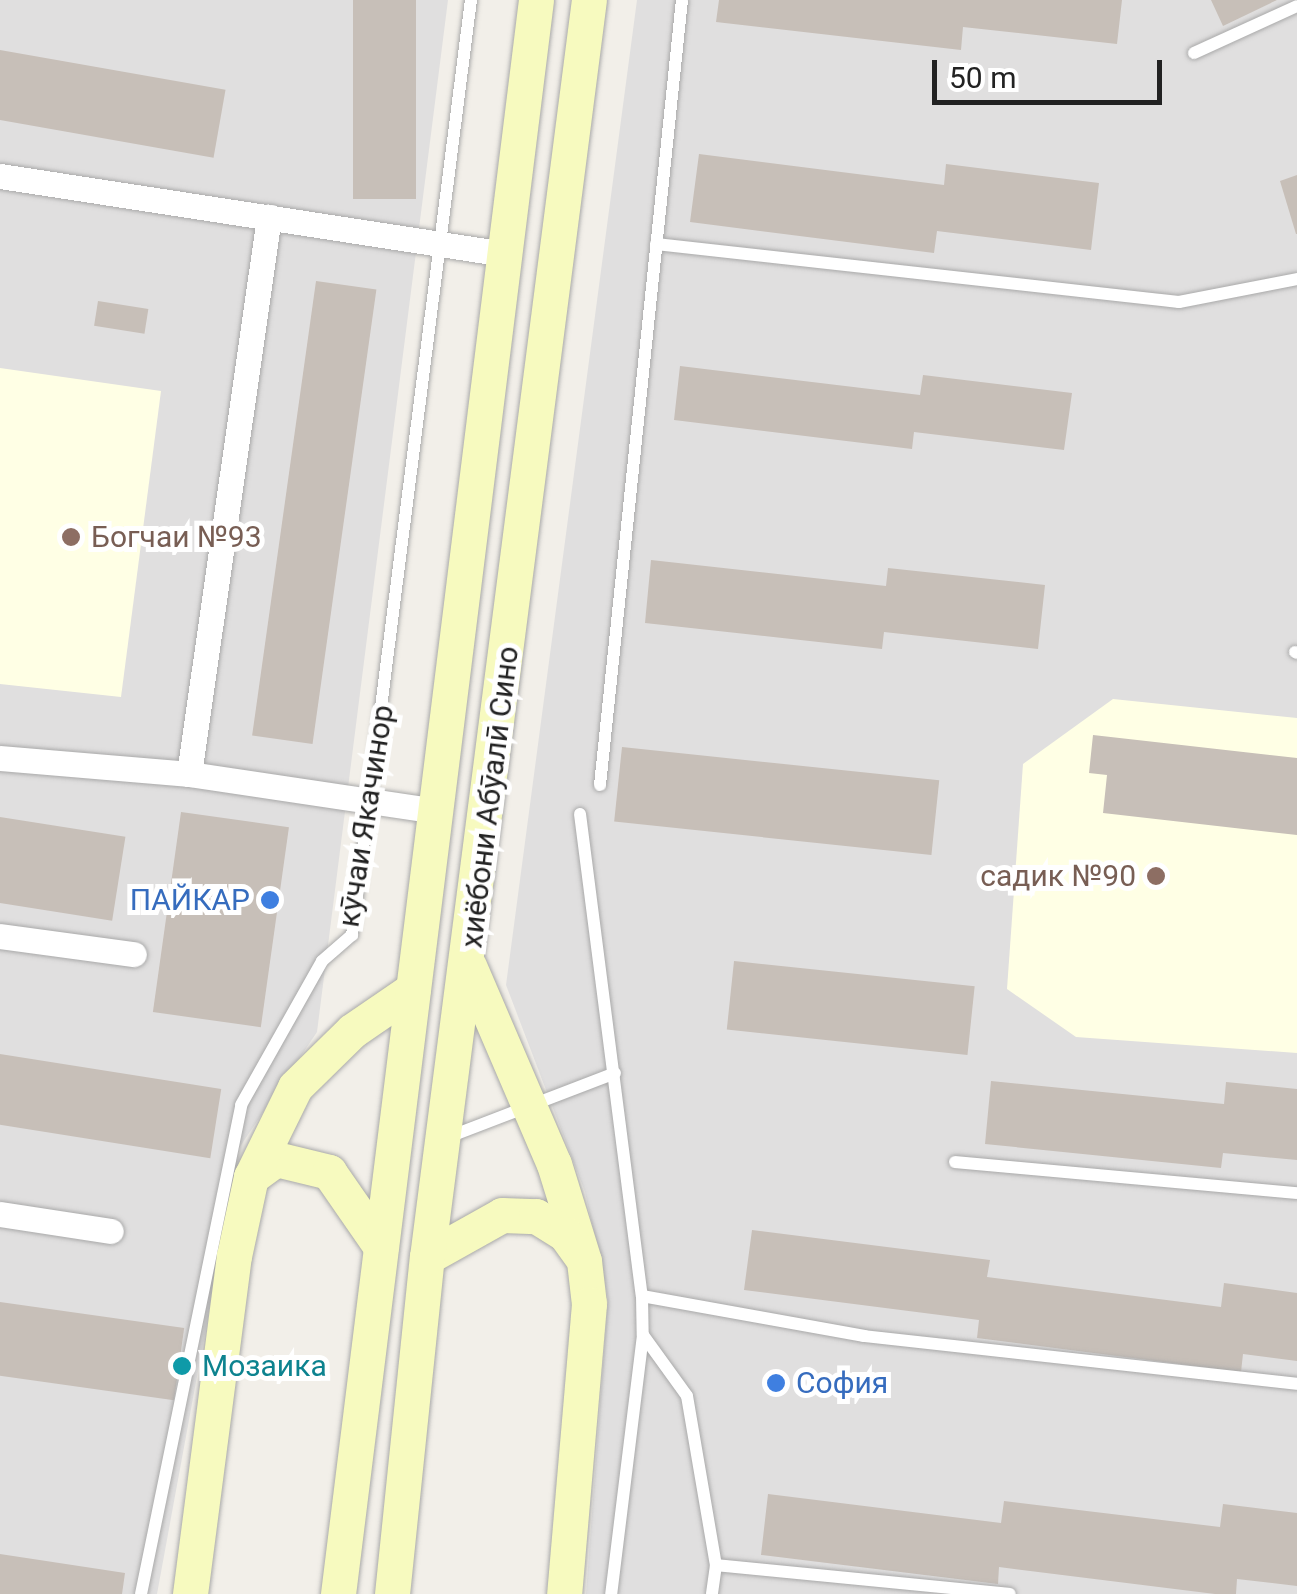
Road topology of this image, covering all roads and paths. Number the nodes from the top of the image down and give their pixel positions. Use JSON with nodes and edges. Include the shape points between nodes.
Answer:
{"nodes":[{"id":1,"x":471,"y":0,"type":"edge"},
{"id":2,"x":536,"y":0,"type":"edge"},
{"id":3,"x":589,"y":0,"type":"edge"},
{"id":4,"x":682,"y":0,"type":"edge"},
{"id":5,"x":1297,"y":6,"type":"edge"},
{"id":6,"x":1194,"y":52,"type":"dead end"},
{"id":7,"x":0,"y":176,"type":"edge"},
{"id":8,"x":269,"y":218,"type":"junction"},
{"id":9,"x":656,"y":244,"type":"junction"},
{"id":10,"x":444,"y":245,"type":"junction"},
{"id":11,"x":505,"y":254,"type":"junction"},
{"id":12,"x":1297,"y":279,"type":"edge"},
{"id":13,"x":0,"y":758,"type":"edge"},
{"id":14,"x":189,"y":774,"type":"junction"},
{"id":15,"x":600,"y":785,"type":"dead end"},
{"id":16,"x":372,"y":798,"type":"junction"},
{"id":17,"x":437,"y":811,"type":"junction"},
{"id":18,"x":580,"y":814,"type":"dead end"},
{"id":19,"x":0,"y":936,"type":"edge"},
{"id":20,"x":134,"y":954,"type":"dead end"},
{"id":21,"x":469,"y":966,"type":"junction"},
{"id":22,"x":413,"y":989,"type":"junction"},
{"id":23,"x":615,"y":1074,"type":"junction"},
{"id":24,"x":528,"y":1104,"type":"junction"},
{"id":25,"x":444,"y":1139,"type":"junction"},
{"id":26,"x":954,"y":1162,"type":"dead end"},
{"id":27,"x":251,"y":1177,"type":"junction"},
{"id":28,"x":1297,"y":1194,"type":"edge"},
{"id":29,"x":0,"y":1214,"type":"edge"},
{"id":30,"x":111,"y":1231,"type":"dead end"},
{"id":31,"x":381,"y":1247,"type":"junction"},
{"id":32,"x":428,"y":1256,"type":"junction"},
{"id":33,"x":584,"y":1260,"type":"junction"},
{"id":34,"x":642,"y":1296,"type":"junction"},
{"id":35,"x":644,"y":1335,"type":"junction"},
{"id":36,"x":1297,"y":1384,"type":"edge"},
{"id":37,"x":716,"y":1565,"type":"junction"},
{"id":38,"x":141,"y":1594,"type":"edge"},
{"id":39,"x":190,"y":1594,"type":"edge"},
{"id":40,"x":338,"y":1594,"type":"edge"},
{"id":41,"x":392,"y":1594,"type":"edge"},
{"id":42,"x":564,"y":1594,"type":"edge"},
{"id":43,"x":611,"y":1594,"type":"edge"},
{"id":44,"x":712,"y":1594,"type":"edge"},
{"id":45,"x":1010,"y":1594,"type":"edge"}],
"edges":[{"from":1,"to":10,"type":"lane","name":"кӯчаи Якачинор"},
{"from":2,"to":11,"type":"main road","name":"хиёбони Абӯалӣ Сино"},
{"from":3,"to":21,"type":"main road","name":"хиёбони Абӯалӣ Сино"},
{"from":4,"to":9,"type":"lane"},
{"from":5,"to":6,"type":"lane"},
{"from":7,"to":8,"type":"street"},
{"from":8,"to":10,"type":"street"},
{"from":8,"to":14,"type":"street"},
{"from":9,"to":12,"type":"lane","via":[[1179,302]]},
{"from":9,"to":15,"type":"lane"},
{"from":10,"to":11,"type":"street"},
{"from":10,"to":16,"type":"lane","name":"кӯчаи Якачинор"},
{"from":11,"to":17,"type":"main road","name":"хиёбони Абӯалӣ Сино"},
{"from":13,"to":14,"type":"street"},
{"from":14,"to":16,"type":"street"},
{"from":16,"to":17,"type":"street"},
{"from":16,"to":38,"type":"lane","name":"кӯчаи Якачинор","via":[[352,935],[322,961],[241,1105]]},
{"from":17,"to":22,"type":"main road","name":"хиёбони Абӯалӣ Сино"},
{"from":18,"to":23,"type":"lane"},
{"from":19,"to":20,"type":"street"},
{"from":21,"to":24,"type":"main road"},
{"from":21,"to":25,"type":"main road","name":"хиёбони Абӯалӣ Сино"},
{"from":22,"to":27,"type":"main road","via":[[352,1031],[294,1087]]},
{"from":22,"to":31,"type":"main road","name":"хиёбони Абӯалӣ Сино"},
{"from":23,"to":24,"type":"lane"},
{"from":23,"to":34,"type":"lane"},
{"from":24,"to":25,"type":"lane"},
{"from":24,"to":33,"type":"main road"},
{"from":25,"to":32,"type":"main road","name":"хиёбони Абӯалӣ Сино"},
{"from":26,"to":28,"type":"lane"},
{"from":27,"to":31,"type":"main road","via":[[276,1159],[329,1172]]},
{"from":27,"to":39,"type":"main road","via":[[234,1256]]},
{"from":29,"to":30,"type":"street"},
{"from":31,"to":40,"type":"main road","name":"хиёбони Абӯалӣ Сино"},
{"from":32,"to":33,"type":"main road","via":[[502,1215],[536,1216],[565,1234]]},
{"from":32,"to":41,"type":"main road","name":"хиёбони Абӯалӣ Сино"},
{"from":33,"to":42,"type":"main road","via":[[589,1304]]},
{"from":34,"to":35,"type":"lane"},
{"from":34,"to":36,"type":"lane","via":[[864,1336]]},
{"from":35,"to":37,"type":"lane","via":[[687,1396]]},
{"from":35,"to":43,"type":"lane"},
{"from":37,"to":44,"type":"lane"},
{"from":37,"to":45,"type":"lane"}]}
